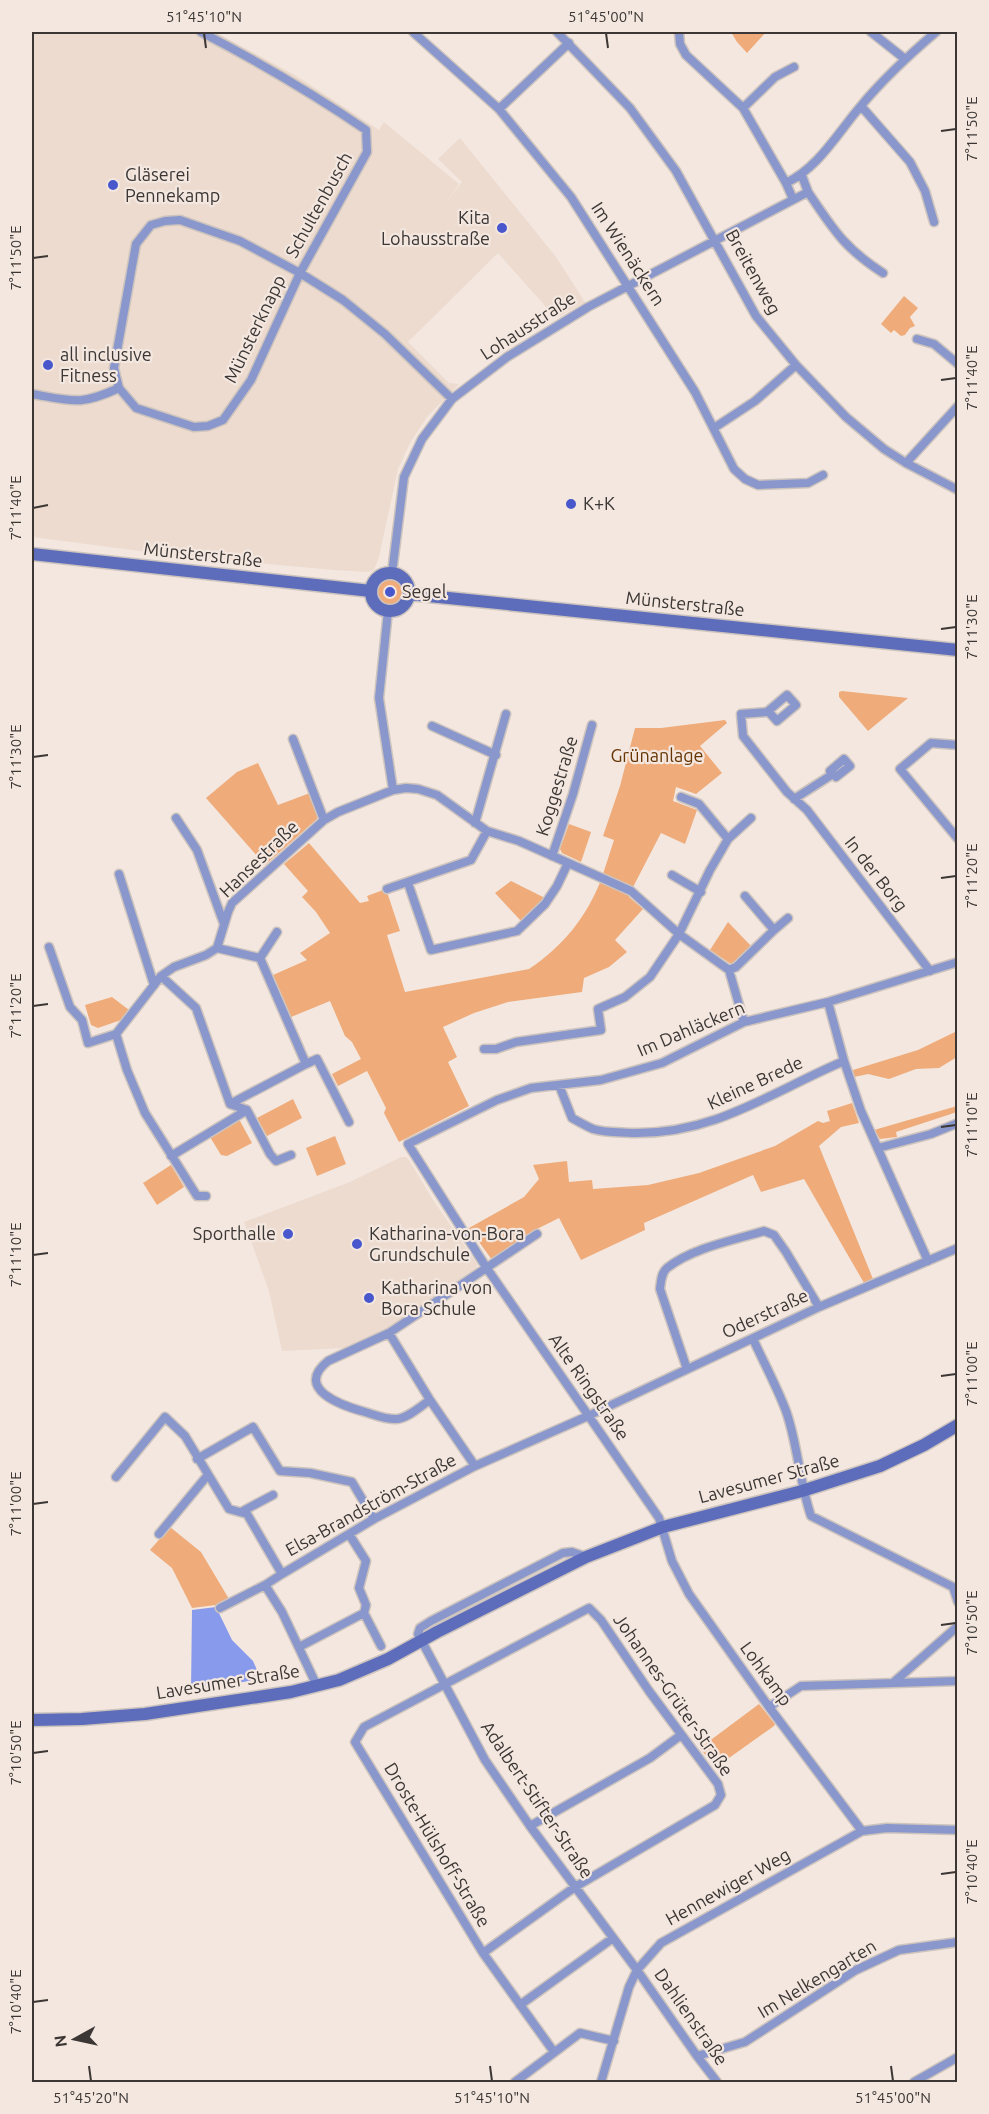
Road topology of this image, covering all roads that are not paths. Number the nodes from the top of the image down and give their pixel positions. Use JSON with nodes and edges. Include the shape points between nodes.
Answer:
{"nodes":[{"id":1,"x":201,"y":32,"type":"edge"},
{"id":2,"x":413,"y":32,"type":"edge"},
{"id":3,"x":557,"y":32,"type":"edge"},
{"id":4,"x":679,"y":32,"type":"edge"},
{"id":5,"x":871,"y":32,"type":"edge"},
{"id":6,"x":936,"y":32,"type":"edge"},
{"id":7,"x":569,"y":43,"type":"junction"},
{"id":8,"x":904,"y":59,"type":"junction"},
{"id":9,"x":794,"y":67,"type":"dead end"},
{"id":10,"x":861,"y":106,"type":"junction"},
{"id":11,"x":743,"y":108,"type":"junction"},
{"id":12,"x":499,"y":109,"type":"junction"},
{"id":13,"x":802,"y":176,"type":"junction"},
{"id":14,"x":786,"y":183,"type":"junction"},
{"id":15,"x":808,"y":192,"type":"junction"},
{"id":16,"x":793,"y":199,"type":"junction"},
{"id":17,"x":934,"y":222,"type":"dead end"},
{"id":18,"x":716,"y":239,"type":"junction"},
{"id":19,"x":300,"y":273,"type":"junction"},
{"id":20,"x":883,"y":273,"type":"dead end"},
{"id":21,"x":629,"y":286,"type":"junction"},
{"id":22,"x":917,"y":339,"type":"dead end"},
{"id":23,"x":957,"y":364,"type":"edge"},
{"id":24,"x":796,"y":365,"type":"junction"},
{"id":25,"x":119,"y":388,"type":"junction"},
{"id":26,"x":32,"y":394,"type":"edge"},
{"id":27,"x":452,"y":399,"type":"junction"},
{"id":28,"x":957,"y":406,"type":"edge"},
{"id":29,"x":714,"y":428,"type":"junction"},
{"id":30,"x":906,"y":463,"type":"junction"},
{"id":31,"x":823,"y":475,"type":"dead end"},
{"id":32,"x":957,"y":490,"type":"edge"},
{"id":33,"x":32,"y":554,"type":"edge"},
{"id":34,"x":393,"y":573,"type":"junction"},
{"id":35,"x":371,"y":591,"type":"junction"},
{"id":36,"x":409,"y":594,"type":"junction"},
{"id":37,"x":388,"y":611,"type":"junction"},
{"id":38,"x":957,"y":650,"type":"edge"},
{"id":39,"x":768,"y":711,"type":"dead end"},
{"id":40,"x":506,"y":714,"type":"dead end"},
{"id":41,"x":592,"y":725,"type":"dead end"},
{"id":42,"x":432,"y":726,"type":"dead end"},
{"id":43,"x":293,"y":739,"type":"dead end"},
{"id":44,"x":957,"y":745,"type":"edge"},
{"id":45,"x":496,"y":755,"type":"junction"},
{"id":46,"x":833,"y":774,"type":"dead end"},
{"id":47,"x":393,"y":790,"type":"junction"},
{"id":48,"x":681,"y":797,"type":"dead end"},
{"id":49,"x":794,"y":799,"type":"junction"},
{"id":50,"x":176,"y":818,"type":"dead end"},
{"id":51,"x":751,"y":818,"type":"dead end"},
{"id":52,"x":324,"y":820,"type":"junction"},
{"id":53,"x":475,"y":823,"type":"junction"},
{"id":54,"x":488,"y":831,"type":"junction"},
{"id":55,"x":957,"y":838,"type":"edge"},
{"id":56,"x":728,"y":839,"type":"junction"},
{"id":57,"x":552,"y":856,"type":"junction"},
{"id":58,"x":568,"y":863,"type":"junction"},
{"id":59,"x":119,"y":874,"type":"dead end"},
{"id":60,"x":672,"y":874,"type":"dead end"},
{"id":61,"x":408,"y":883,"type":"junction"},
{"id":62,"x":387,"y":889,"type":"dead end"},
{"id":63,"x":701,"y":892,"type":"junction"},
{"id":64,"x":745,"y":896,"type":"dead end"},
{"id":65,"x":788,"y":918,"type":"dead end"},
{"id":66,"x":224,"y":924,"type":"junction"},
{"id":67,"x":774,"y":930,"type":"junction"},
{"id":68,"x":277,"y":932,"type":"dead end"},
{"id":69,"x":679,"y":934,"type":"junction"},
{"id":70,"x":49,"y":947,"type":"dead end"},
{"id":71,"x":217,"y":948,"type":"junction"},
{"id":72,"x":260,"y":958,"type":"junction"},
{"id":73,"x":957,"y":962,"type":"edge"},
{"id":74,"x":729,"y":970,"type":"junction"},
{"id":75,"x":930,"y":971,"type":"junction"},
{"id":76,"x":161,"y":976,"type":"junction"},
{"id":77,"x":154,"y":985,"type":"junction"},
{"id":78,"x":828,"y":1002,"type":"junction"},
{"id":79,"x":744,"y":1022,"type":"junction"},
{"id":80,"x":116,"y":1034,"type":"junction"},
{"id":81,"x":484,"y":1049,"type":"dead end"},
{"id":82,"x":844,"y":1061,"type":"junction"},
{"id":83,"x":306,"y":1064,"type":"junction"},
{"id":84,"x":559,"y":1085,"type":"junction"},
{"id":85,"x":230,"y":1104,"type":"junction"},
{"id":86,"x":247,"y":1110,"type":"junction"},
{"id":87,"x":350,"y":1122,"type":"dead end"},
{"id":88,"x":957,"y":1123,"type":"edge"},
{"id":89,"x":408,"y":1144,"type":"joint"},
{"id":90,"x":878,"y":1149,"type":"junction"},
{"id":91,"x":291,"y":1155,"type":"dead end"},
{"id":92,"x":171,"y":1156,"type":"junction"},
{"id":93,"x":206,"y":1196,"type":"dead end"},
{"id":94,"x":537,"y":1234,"type":"dead end"},
{"id":95,"x":957,"y":1248,"type":"edge"},
{"id":96,"x":928,"y":1261,"type":"junction"},
{"id":97,"x":486,"y":1267,"type":"junction"},
{"id":98,"x":819,"y":1307,"type":"junction"},
{"id":99,"x":389,"y":1332,"type":"junction"},
{"id":100,"x":753,"y":1339,"type":"junction"},
{"id":101,"x":687,"y":1369,"type":"junction"},
{"id":102,"x":430,"y":1400,"type":"junction"},
{"id":103,"x":588,"y":1416,"type":"junction"},
{"id":104,"x":957,"y":1425,"type":"edge"},
{"id":105,"x":198,"y":1459,"type":"junction"},
{"id":106,"x":475,"y":1466,"type":"junction"},
{"id":107,"x":207,"y":1476,"type":"junction"},
{"id":108,"x":116,"y":1477,"type":"dead end"},
{"id":109,"x":802,"y":1491,"type":"junction"},
{"id":110,"x":273,"y":1495,"type":"dead end"},
{"id":111,"x":243,"y":1511,"type":"junction"},
{"id":112,"x":374,"y":1519,"type":"junction"},
{"id":113,"x":663,"y":1527,"type":"junction"},
{"id":114,"x":159,"y":1534,"type":"dead end"},
{"id":115,"x":349,"y":1534,"type":"junction"},
{"id":116,"x":282,"y":1574,"type":"junction"},
{"id":117,"x":265,"y":1585,"type":"junction"},
{"id":118,"x":955,"y":1586,"type":"edge"},
{"id":119,"x":957,"y":1602,"type":"edge"},
{"id":120,"x":220,"y":1608,"type":"dead end"},
{"id":121,"x":364,"y":1613,"type":"junction"},
{"id":122,"x":957,"y":1626,"type":"edge"},
{"id":123,"x":422,"y":1641,"type":"junction"},
{"id":124,"x":381,"y":1646,"type":"dead end"},
{"id":125,"x":299,"y":1647,"type":"junction"},
{"id":126,"x":957,"y":1681,"type":"edge"},
{"id":127,"x":894,"y":1682,"type":"junction"},
{"id":128,"x":444,"y":1685,"type":"junction"},
{"id":129,"x":317,"y":1686,"type":"junction"},
{"id":130,"x":769,"y":1707,"type":"junction"},
{"id":131,"x":32,"y":1720,"type":"edge"},
{"id":132,"x":681,"y":1735,"type":"junction"},
{"id":133,"x":530,"y":1826,"type":"junction"},
{"id":134,"x":957,"y":1830,"type":"edge"},
{"id":135,"x":862,"y":1831,"type":"junction"},
{"id":136,"x":575,"y":1887,"type":"junction"},
{"id":137,"x":613,"y":1938,"type":"junction"},
{"id":138,"x":957,"y":1942,"type":"edge"},
{"id":139,"x":483,"y":1953,"type":"junction"},
{"id":140,"x":637,"y":1970,"type":"junction"},
{"id":141,"x":520,"y":2005,"type":"junction"},
{"id":142,"x":614,"y":2041,"type":"junction"},
{"id":143,"x":554,"y":2052,"type":"junction"},
{"id":144,"x":697,"y":2056,"type":"junction"},
{"id":145,"x":957,"y":2057,"type":"edge"},
{"id":146,"x":514,"y":2082,"type":"edge"},
{"id":147,"x":601,"y":2082,"type":"edge"},
{"id":148,"x":717,"y":2082,"type":"edge"},
{"id":149,"x":914,"y":2082,"type":"edge"}],
"edges":[{"from":1,"to":19,"type":"street","name":"Schultenbusch","via":[[273,69],[366,130],[368,152]]},
{"from":2,"to":12,"type":"street","name":"Im Wienäckern"},
{"from":3,"to":7,"type":"street","name":"Breitenweg"},
{"from":4,"to":11,"type":"street","via":[[686,55]]},
{"from":5,"to":8,"type":"street"},
{"from":6,"to":8,"type":"street"},
{"from":7,"to":12,"type":"street"},
{"from":7,"to":18,"type":"street","name":"Breitenweg","via":[[630,108],[676,171]]},
{"from":8,"to":10,"type":"street"},
{"from":9,"to":11,"type":"street","via":[[775,77]]},
{"from":10,"to":13,"type":"street"},
{"from":10,"to":17,"type":"street","via":[[910,162],[925,190]]},
{"from":11,"to":14,"type":"street"},
{"from":12,"to":21,"type":"street","name":"Im Wienäckern","via":[[571,197]]},
{"from":13,"to":14,"type":"street"},
{"from":13,"to":15,"type":"street"},
{"from":14,"to":16,"type":"street"},
{"from":15,"to":16,"type":"street","name":"Lohausstraße"},
{"from":15,"to":20,"type":"street","via":[[836,235]]},
{"from":16,"to":18,"type":"street","name":"Lohausstraße"},
{"from":18,"to":21,"type":"street","name":"Lohausstraße"},
{"from":18,"to":24,"type":"street","name":"Breitenweg","via":[[756,316]]},
{"from":19,"to":25,"type":"street","name":"Münsterknapp","via":[[251,380],[223,420],[194,426],[136,408]]},
{"from":19,"to":25,"type":"street","name":"Münsterknapp","via":[[240,241],[180,220],[151,225],[136,244],[134,254],[114,368]]},
{"from":19,"to":27,"type":"street","name":"Münsterknapp","via":[[386,334]]},
{"from":21,"to":27,"type":"street","name":"Lohausstraße","via":[[510,355]]},
{"from":21,"to":29,"type":"street","name":"Im Wienäckern"},
{"from":22,"to":23,"type":"street","via":[[934,344]]},
{"from":24,"to":29,"type":"street","via":[[755,401]]},
{"from":24,"to":30,"type":"street","name":"Breitenweg","via":[[846,417]]},
{"from":25,"to":26,"type":"street","via":[[76,402]]},
{"from":27,"to":34,"type":"street","name":"Lohausstraße","via":[[422,439],[404,477]]},
{"from":28,"to":30,"type":"street"},
{"from":29,"to":31,"type":"street","name":"Im Wienäckern","via":[[734,469],[758,485],[808,483]]},
{"from":30,"to":32,"type":"street","name":"Breitenweg"},
{"from":33,"to":35,"type":"main road","name":"Münsterstraße"},
{"from":34,"to":35,"type":"main road","via":[[378,578]]},
{"from":34,"to":36,"type":"main road","via":[[405,580]]},
{"from":35,"to":37,"type":"main road","via":[[376,604]]},
{"from":36,"to":37,"type":"main road","via":[[402,607]]},
{"from":36,"to":38,"type":"main road","name":"Münsterstraße"},
{"from":37,"to":47,"type":"street","via":[[379,698]]},
{"from":39,"to":49,"type":"street","name":"In der Borg","via":[[741,714],[743,736]]},
{"from":40,"to":45,"type":"street"},
{"from":41,"to":57,"type":"street","name":"Koggestraße"},
{"from":42,"to":45,"type":"street"},
{"from":43,"to":52,"type":"street","name":"Hansestraße"},
{"from":44,"to":55,"type":"street","via":[[931,742],[900,769]]},
{"from":45,"to":53,"type":"street"},
{"from":46,"to":49,"type":"street"},
{"from":47,"to":52,"type":"street","name":"Hansestraße"},
{"from":47,"to":53,"type":"street","name":"Koggestraße","via":[[406,788],[437,795]]},
{"from":48,"to":56,"type":"street","via":[[699,804]]},
{"from":49,"to":75,"type":"street","name":"In der Borg","via":[[807,810]]},
{"from":50,"to":66,"type":"street","name":"Hansestraße","via":[[197,850]]},
{"from":51,"to":56,"type":"street"},
{"from":52,"to":66,"type":"street","name":"Hansestraße","via":[[232,903]]},
{"from":53,"to":54,"type":"street","name":"Koggestraße"},
{"from":54,"to":57,"type":"street","name":"Koggestraße"},
{"from":54,"to":61,"type":"street","via":[[471,860]]},
{"from":56,"to":63,"type":"street"},
{"from":57,"to":58,"type":"street","name":"Koggestraße"},
{"from":58,"to":61,"type":"street","via":[[545,904],[517,932],[431,950]]},
{"from":58,"to":69,"type":"street","name":"Koggestraße","via":[[631,891]]},
{"from":59,"to":77,"type":"street"},
{"from":60,"to":63,"type":"street"},
{"from":61,"to":62,"type":"street"},
{"from":63,"to":69,"type":"street"},
{"from":64,"to":67,"type":"street"},
{"from":65,"to":67,"type":"street"},
{"from":66,"to":71,"type":"street","name":"Hansestraße"},
{"from":67,"to":74,"type":"street"},
{"from":68,"to":72,"type":"street"},
{"from":69,"to":74,"type":"street","name":"Koggestraße"},
{"from":69,"to":81,"type":"street","via":[[650,977],[625,997],[598,1009],[601,1030]]},
{"from":70,"to":80,"type":"street","via":[[70,1007],[82,1020],[88,1043]]},
{"from":71,"to":72,"type":"street"},
{"from":71,"to":76,"type":"street"},
{"from":72,"to":83,"type":"street"},
{"from":73,"to":75,"type":"street","name":"Im Dahläckern"},
{"from":74,"to":79,"type":"street"},
{"from":75,"to":78,"type":"street","name":"Im Dahläckern"},
{"from":76,"to":77,"type":"street"},
{"from":76,"to":85,"type":"street","via":[[196,1008]]},
{"from":77,"to":80,"type":"street"},
{"from":78,"to":79,"type":"street","name":"Im Dahläckern"},
{"from":78,"to":82,"type":"street"},
{"from":79,"to":84,"type":"street","name":"Im Dahläckern","via":[[662,1063],[601,1080]]},
{"from":80,"to":92,"type":"street","via":[[145,1113]]},
{"from":82,"to":84,"type":"street","name":"Kleine Brede","via":[[735,1113],[669,1131],[593,1129],[572,1118]]},
{"from":82,"to":90,"type":"street"},
{"from":83,"to":85,"type":"street"},
{"from":83,"to":87,"type":"street","via":[[317,1059]]},
{"from":84,"to":89,"type":"street","name":"Im Dahläckern","via":[[531,1088],[497,1100]]},
{"from":85,"to":86,"type":"street"},
{"from":86,"to":91,"type":"street","via":[[276,1161]]},
{"from":86,"to":92,"type":"street"},
{"from":88,"to":90,"type":"street"},
{"from":89,"to":97,"type":"street","name":"Alte Ringstraße"},
{"from":90,"to":96,"type":"street"},
{"from":92,"to":93,"type":"street","via":[[197,1196]]},
{"from":94,"to":97,"type":"street"},
{"from":95,"to":96,"type":"street","name":"Oderstraße"},
{"from":96,"to":98,"type":"street","name":"Oderstraße"},
{"from":97,"to":99,"type":"street"},
{"from":97,"to":103,"type":"street","name":"Alte Ringstraße"},
{"from":98,"to":100,"type":"street","name":"Oderstraße"},
{"from":98,"to":101,"type":"street","via":[[774,1235],[764,1231],[697,1251],[666,1269],[660,1289]]},
{"from":99,"to":102,"type":"street"},
{"from":99,"to":102,"type":"street","via":[[320,1368],[317,1384],[324,1396],[389,1419],[400,1419]]},
{"from":100,"to":101,"type":"street","name":"Oderstraße"},
{"from":100,"to":109,"type":"street","via":[[786,1411]]},
{"from":101,"to":103,"type":"street","name":"Oderstraße"},
{"from":102,"to":106,"type":"street"},
{"from":103,"to":106,"type":"street","name":"Elsa-Brandström-Straße"},
{"from":103,"to":113,"type":"street","name":"Alte Ringstraße"},
{"from":104,"to":109,"type":"main road","name":"Lavesumer Straße","via":[[880,1466]]},
{"from":105,"to":107,"type":"street"},
{"from":105,"to":108,"type":"street","via":[[185,1437],[165,1417]]},
{"from":105,"to":112,"type":"street","via":[[253,1427],[280,1471],[352,1482]]},
{"from":106,"to":112,"type":"street","name":"Elsa-Brandström-Straße"},
{"from":107,"to":111,"type":"street","via":[[229,1509]]},
{"from":107,"to":114,"type":"street"},
{"from":109,"to":113,"type":"main road","name":"Lavesumer Straße"},
{"from":109,"to":118,"type":"street","via":[[811,1516]]},
{"from":110,"to":111,"type":"street"},
{"from":111,"to":116,"type":"street"},
{"from":112,"to":115,"type":"street","name":"Elsa-Brandström-Straße"},
{"from":113,"to":123,"type":"main road","name":"Lavesumer Straße","via":[[562,1568]]},
{"from":113,"to":130,"type":"street","name":"Lohkamp","via":[[672,1561],[688,1594]]},
{"from":115,"to":116,"type":"street","name":"Elsa-Brandström-Straße"},
{"from":115,"to":121,"type":"street","via":[[366,1561],[359,1588],[366,1605]]},
{"from":116,"to":117,"type":"street","name":"Elsa-Brandström-Straße"},
{"from":117,"to":120,"type":"street","name":"Elsa-Brandström-Straße"},
{"from":117,"to":125,"type":"street"},
{"from":118,"to":119,"type":"street"},
{"from":121,"to":124,"type":"street"},
{"from":121,"to":125,"type":"street"},
{"from":122,"to":127,"type":"street"},
{"from":123,"to":128,"type":"street","name":"Adalbert-Stifter-Straße"},
{"from":123,"to":129,"type":"main road","name":"Lavesumer Straße","via":[[363,1671]]},
{"from":125,"to":129,"type":"street"},
{"from":126,"to":127,"type":"street"},
{"from":127,"to":130,"type":"street","via":[[801,1686]]},
{"from":128,"to":132,"type":"street","name":"Johannes-Grüter-Straße","via":[[589,1608]]},
{"from":128,"to":133,"type":"street","name":"Adalbert-Stifter-Straße","via":[[485,1760]]},
{"from":128,"to":139,"type":"street","name":"Droste-Hülshoff-Straße","via":[[364,1727],[355,1742]]},
{"from":129,"to":131,"type":"main road","name":"Lavesumer Straße","via":[[145,1714]]},
{"from":130,"to":135,"type":"street","name":"Lohkamp"},
{"from":132,"to":133,"type":"street","via":[[650,1758]]},
{"from":132,"to":136,"type":"street","name":"Johannes-Grüter-Straße","via":[[718,1784],[718,1802]]},
{"from":133,"to":136,"type":"street","name":"Adalbert-Stifter-Straße"},
{"from":134,"to":135,"type":"street","name":"Hennewiger Weg"},
{"from":135,"to":140,"type":"street","name":"Hennewiger Weg","via":[[662,1943]]},
{"from":136,"to":137,"type":"street","name":"Adalbert-Stifter-Straße"},
{"from":136,"to":139,"type":"street"},
{"from":137,"to":140,"type":"street","name":"Adalbert-Stifter-Straße"},
{"from":137,"to":141,"type":"street"},
{"from":138,"to":144,"type":"street","name":"Im Nelkengarten","via":[[899,1950],[856,1970],[745,2042]]},
{"from":139,"to":141,"type":"street","name":"Droste-Hülshoff-Straße"},
{"from":140,"to":142,"type":"street","name":"Hennewiger Weg"},
{"from":140,"to":144,"type":"street","name":"Dahlienstraße"},
{"from":141,"to":143,"type":"street","name":"Droste-Hülshoff-Straße"},
{"from":142,"to":143,"type":"street","via":[[580,2033]]},
{"from":142,"to":147,"type":"street","name":"Hennewiger Weg"},
{"from":143,"to":146,"type":"street"},
{"from":144,"to":148,"type":"street","name":"Dahlienstraße"},
{"from":145,"to":149,"type":"street"}]}
